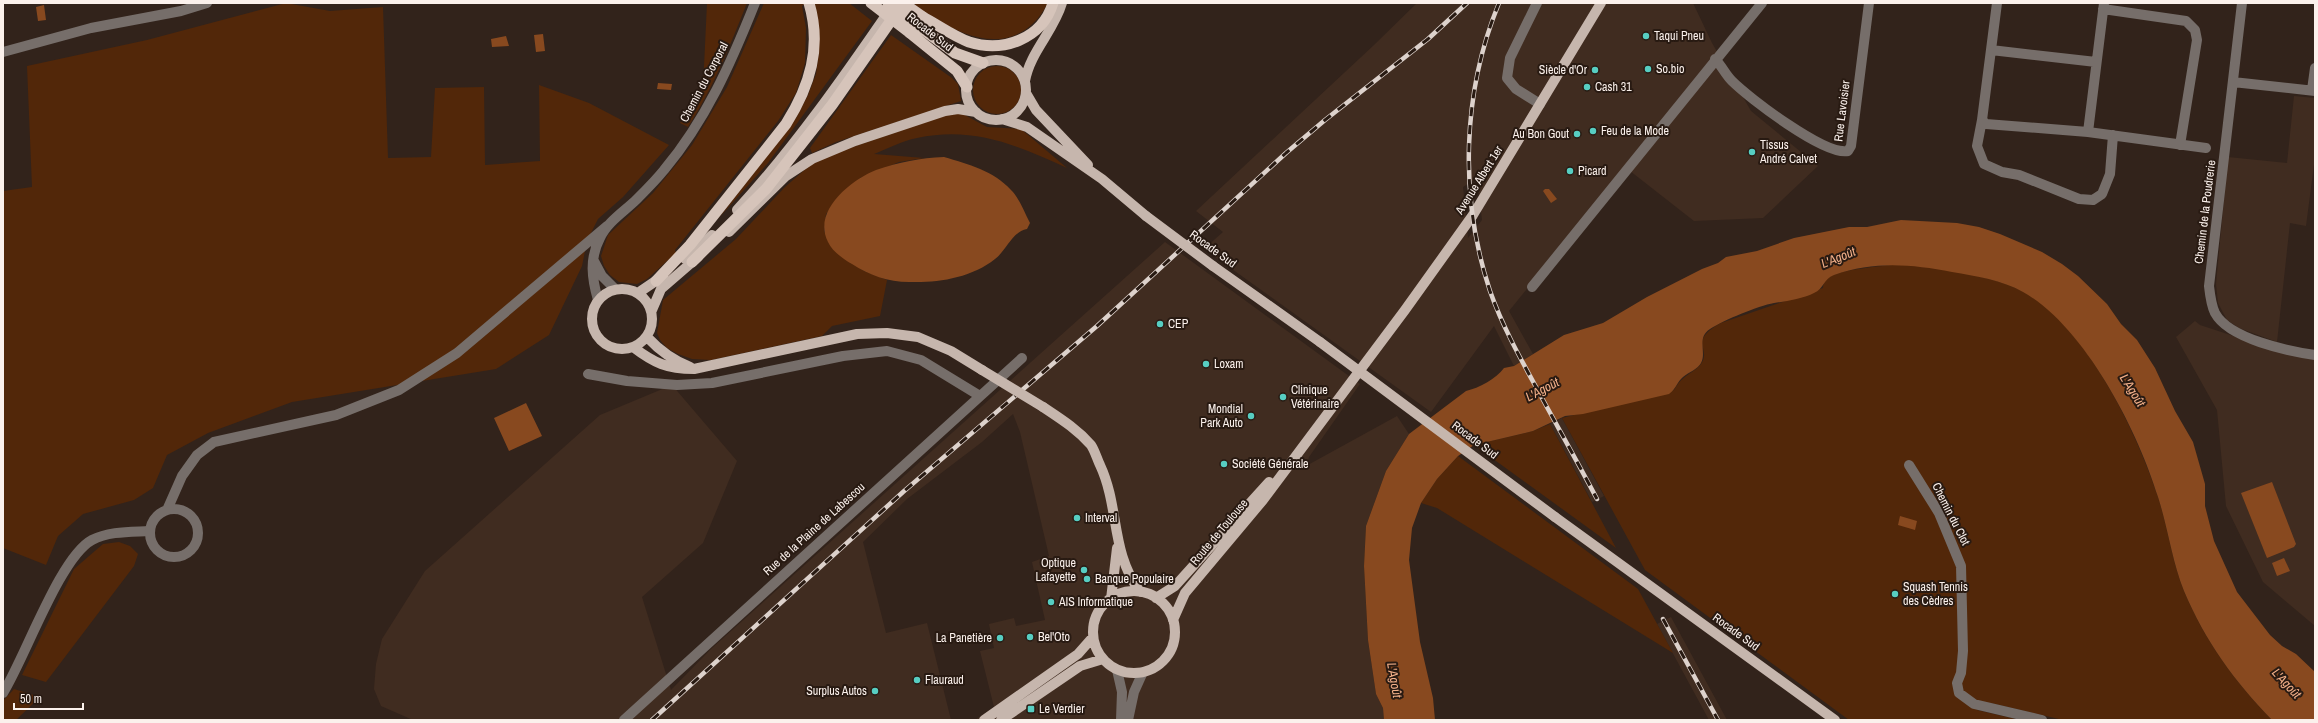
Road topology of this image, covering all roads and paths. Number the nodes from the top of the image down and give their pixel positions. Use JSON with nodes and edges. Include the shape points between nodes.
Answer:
{"nodes":[{"id":1,"x":208,"y":3,"type":"edge"},
{"id":2,"x":755,"y":3,"type":"edge"},
{"id":3,"x":809,"y":3,"type":"edge"},
{"id":4,"x":871,"y":3,"type":"edge"},
{"id":5,"x":888,"y":3,"type":"edge"},
{"id":6,"x":894,"y":3,"type":"edge"},
{"id":7,"x":903,"y":3,"type":"edge"},
{"id":8,"x":1053,"y":3,"type":"edge"},
{"id":9,"x":1062,"y":3,"type":"edge"},
{"id":10,"x":1537,"y":3,"type":"edge"},
{"id":11,"x":1601,"y":3,"type":"edge"},
{"id":12,"x":1762,"y":3,"type":"edge"},
{"id":13,"x":1868,"y":3,"type":"edge"},
{"id":14,"x":1996,"y":3,"type":"edge"},
{"id":15,"x":2242,"y":3,"type":"edge"},
{"id":16,"x":2103,"y":6,"type":"edge"},
{"id":17,"x":917,"y":25,"type":"junction"},
{"id":18,"x":1991,"y":50,"type":"junction"},
{"id":19,"x":3,"y":52,"type":"edge"},
{"id":20,"x":1715,"y":60,"type":"junction"},
{"id":21,"x":2096,"y":62,"type":"junction"},
{"id":22,"x":983,"y":63,"type":"junction"},
{"id":23,"x":2315,"y":68,"type":"edge"},
{"id":24,"x":1025,"y":80,"type":"junction"},
{"id":25,"x":2233,"y":82,"type":"junction"},
{"id":26,"x":967,"y":88,"type":"junction"},
{"id":27,"x":2314,"y":90,"type":"edge"},
{"id":28,"x":1026,"y":93,"type":"junction"},
{"id":29,"x":1540,"y":104,"type":"junction"},
{"id":30,"x":976,"y":112,"type":"junction"},
{"id":31,"x":1002,"y":120,"type":"junction"},
{"id":32,"x":1982,"y":120,"type":"junction"},
{"id":33,"x":2088,"y":132,"type":"junction"},
{"id":34,"x":2113,"y":135,"type":"junction"},
{"id":35,"x":2180,"y":145,"type":"junction"},
{"id":36,"x":2206,"y":148,"type":"dead end"},
{"id":37,"x":1102,"y":179,"type":"junction"},
{"id":38,"x":607,"y":226,"type":"junction"},
{"id":39,"x":593,"y":260,"type":"junction"},
{"id":40,"x":692,"y":262,"type":"junction"},
{"id":41,"x":656,"y":281,"type":"junction"},
{"id":42,"x":1532,"y":287,"type":"dead end"},
{"id":43,"x":614,"y":289,"type":"junction"},
{"id":44,"x":638,"y":293,"type":"junction"},
{"id":45,"x":598,"y":300,"type":"junction"},
{"id":46,"x":652,"y":310,"type":"junction"},
{"id":47,"x":647,"y":337,"type":"junction"},
{"id":48,"x":633,"y":348,"type":"junction"},
{"id":49,"x":2315,"y":355,"type":"edge"},
{"id":50,"x":1022,"y":358,"type":"dead end"},
{"id":51,"x":1366,"y":362,"type":"joint"},
{"id":52,"x":694,"y":369,"type":"junction"},
{"id":53,"x":588,"y":374,"type":"dead end"},
{"id":54,"x":980,"y":396,"type":"junction"},
{"id":55,"x":1289,"y":462,"type":"junction"},
{"id":56,"x":1909,"y":465,"type":"dead end"},
{"id":57,"x":178,"y":484,"type":"junction"},
{"id":58,"x":179,"y":509,"type":"junction"},
{"id":59,"x":167,"y":510,"type":"junction"},
{"id":60,"x":149,"y":531,"type":"junction"},
{"id":61,"x":1117,"y":542,"type":"junction"},
{"id":62,"x":1140,"y":592,"type":"junction"},
{"id":63,"x":1156,"y":598,"type":"junction"},
{"id":64,"x":1111,"y":599,"type":"junction"},
{"id":65,"x":1173,"y":620,"type":"junction"},
{"id":66,"x":1093,"y":637,"type":"junction"},
{"id":67,"x":1103,"y":659,"type":"junction"},
{"id":68,"x":1117,"y":670,"type":"junction"},
{"id":69,"x":1143,"y":672,"type":"junction"},
{"id":70,"x":3,"y":693,"type":"edge"},
{"id":71,"x":624,"y":720,"type":"edge"},
{"id":72,"x":984,"y":720,"type":"edge"},
{"id":73,"x":1001,"y":720,"type":"edge"},
{"id":74,"x":1121,"y":720,"type":"edge"},
{"id":75,"x":1128,"y":720,"type":"edge"},
{"id":76,"x":1835,"y":720,"type":"edge"},
{"id":77,"x":2042,"y":720,"type":"edge"}],
"edges":[{"from":1,"to":19,"type":"street","via":[[181,11],[91,28]]},
{"from":2,"to":38,"type":"street","name":"Chemin du Corporal","via":[[718,90],[691,135],[643,193]]},
{"from":3,"to":41,"type":"highway","via":[[815,33],[814,61],[796,108],[690,246]]},
{"from":4,"to":17,"type":"highway","name":"Rocade Sud","bridge":true},
{"from":5,"to":17,"type":"highway","name":"Rocade Sud","bridge":true},
{"from":6,"to":41,"type":"main road","via":[[843,77],[760,186],[731,218]]},
{"from":7,"to":17,"type":"highway","bridge":true},
{"from":7,"to":40,"type":"highway","via":[[832,105],[791,158],[766,188]]},
{"from":8,"to":17,"type":"highway","via":[[1048,18],[1037,30],[1019,41],[998,46],[968,41]]},
{"from":9,"to":24,"type":"main road","via":[[1059,14],[1028,66]]},
{"from":10,"to":29,"type":"street","via":[[1510,58],[1506,78],[1516,89]]},
{"from":11,"to":29,"type":"main road","name":"Avenue Albert 1er"},
{"from":12,"to":20,"type":"street"},
{"from":13,"to":20,"type":"street","name":"Rue Lavoisier","via":[[1851,146],[1848,151],[1837,152],[1826,148],[1772,112],[1736,84]]},
{"from":14,"to":18,"type":"street"},
{"from":15,"to":25,"type":"street","name":"Chemin de la Poudrerie"},
{"from":16,"to":21,"type":"street"},
{"from":16,"to":35,"type":"street","via":[[2186,20],[2195,30],[2197,40]]},
{"from":17,"to":22,"type":"highway","name":"Rocade Sud","via":[[954,53]]},
{"from":17,"to":26,"type":"highway","name":"Rocade Sud","via":[[957,71]]},
{"from":18,"to":21,"type":"street"},
{"from":18,"to":32,"type":"street"},
{"from":20,"to":42,"type":"street"},
{"from":21,"to":33,"type":"street"},
{"from":22,"to":24,"type":"main road","via":[[1003,61],[1012,65]]},
{"from":22,"to":26,"type":"main road","via":[[969,78]]},
{"from":23,"to":27,"type":"street"},
{"from":24,"to":28,"type":"main road"},
{"from":25,"to":27,"type":"street"},
{"from":25,"to":49,"type":"street","name":"Chemin de la Poudrerie","via":[[2209,286],[2215,313],[2235,332],[2280,348]]},
{"from":26,"to":30,"type":"main road","via":[[967,96]]},
{"from":28,"to":31,"type":"main road","via":[[1021,107],[1010,117]]},
{"from":28,"to":37,"type":"main road","name":"Rocade Sud","via":[[1036,110]]},
{"from":29,"to":51,"type":"main road","name":"Avenue Albert 1er","via":[[1473,215]]},
{"from":30,"to":31,"type":"main road","via":[[988,119]]},
{"from":30,"to":40,"type":"main road","via":[[958,109],[945,111],[855,141],[812,159],[786,176],[739,223]]},
{"from":31,"to":37,"type":"main road","name":"Rocade Sud","via":[[1027,127]]},
{"from":32,"to":33,"type":"street","via":[[1986,124]]},
{"from":32,"to":34,"type":"street","via":[[1977,146],[1984,164],[2079,199],[2093,200],[2102,194],[2110,174]]},
{"from":33,"to":34,"type":"street"},
{"from":34,"to":35,"type":"street"},
{"from":35,"to":36,"type":"street"},
{"from":37,"to":76,"type":"main road","name":"Rocade Sud","bridge":true,"via":[[1213,266]]},
{"from":38,"to":39,"type":"street","name":"Chemin du Corporal"},
{"from":38,"to":57,"type":"street","via":[[457,353],[399,390],[336,415],[214,442],[197,455]]},
{"from":39,"to":43,"type":"street","via":[[602,276]]},
{"from":39,"to":45,"type":"street","name":"Chemin du Corporal","via":[[592,280]]},
{"from":40,"to":46,"type":"main road","via":[[661,289]]},
{"from":41,"to":44,"type":"main road"},
{"from":43,"to":44,"type":"main road","via":[[627,288]]},
{"from":43,"to":45,"type":"main road"},
{"from":44,"to":46,"type":"main road","via":[[647,300]]},
{"from":45,"to":48,"type":"main road","via":[[592,318],[598,337],[610,347]]},
{"from":46,"to":47,"type":"main road","via":[[653,321]]},
{"from":47,"to":48,"type":"main road"},
{"from":47,"to":52,"type":"main road","via":[[659,350],[676,362]]},
{"from":48,"to":52,"type":"main road","via":[[650,360],[673,369]]},
{"from":50,"to":54,"type":"street","name":"Rue de la Plaine de Labescou"},
{"from":51,"to":55,"type":"main road","name":"Route de Toulouse"},
{"from":52,"to":61,"type":"main road","bridge":true,"via":[[857,334],[887,333],[918,337],[951,351],[1070,424],[1092,447],[1107,479]]},
{"from":53,"to":54,"type":"street","via":[[627,381],[712,383],[842,356],[887,351],[921,360]]},
{"from":54,"to":71,"type":"street","name":"Rue de la Plaine de Labescou"},
{"from":55,"to":63,"type":"main road","name":"Route de Toulouse","via":[[1175,586]]},
{"from":55,"to":65,"type":"main road","name":"Route de Toulouse","via":[[1262,500],[1185,593]]},
{"from":56,"to":77,"type":"street","name":"Chemin du Clot","via":[[1939,513],[1960,562],[1963,689],[1974,704]]},
{"from":57,"to":58,"type":"street"},
{"from":57,"to":59,"type":"street"},
{"from":58,"to":59,"type":"street"},
{"from":58,"to":60,"type":"street","via":[[192,516],[198,529],[196,542],[188,552],[178,557],[161,554],[152,544]]},
{"from":59,"to":60,"type":"street","via":[[157,516]]},
{"from":60,"to":70,"type":"street","via":[[121,532],[92,540],[71,560]]},
{"from":61,"to":62,"type":"main road","via":[[1128,577]]},
{"from":61,"to":64,"type":"main road"},
{"from":62,"to":63,"type":"main road"},
{"from":62,"to":64,"type":"main road","via":[[1130,592]]},
{"from":63,"to":65,"type":"main road","via":[[1163,603]]},
{"from":64,"to":66,"type":"main road","via":[[1098,614]]},
{"from":65,"to":69,"type":"main road","via":[[1174,640],[1168,656],[1153,669]]},
{"from":66,"to":67,"type":"main road","via":[[1096,649]]},
{"from":66,"to":72,"type":"main road","via":[[1078,654]]},
{"from":67,"to":68,"type":"main road"},
{"from":67,"to":73,"type":"main road","via":[[1080,666]]},
{"from":68,"to":69,"type":"main road"},
{"from":68,"to":74,"type":"street","via":[[1122,692]]},
{"from":69,"to":75,"type":"street","via":[[1134,692]]}]}
